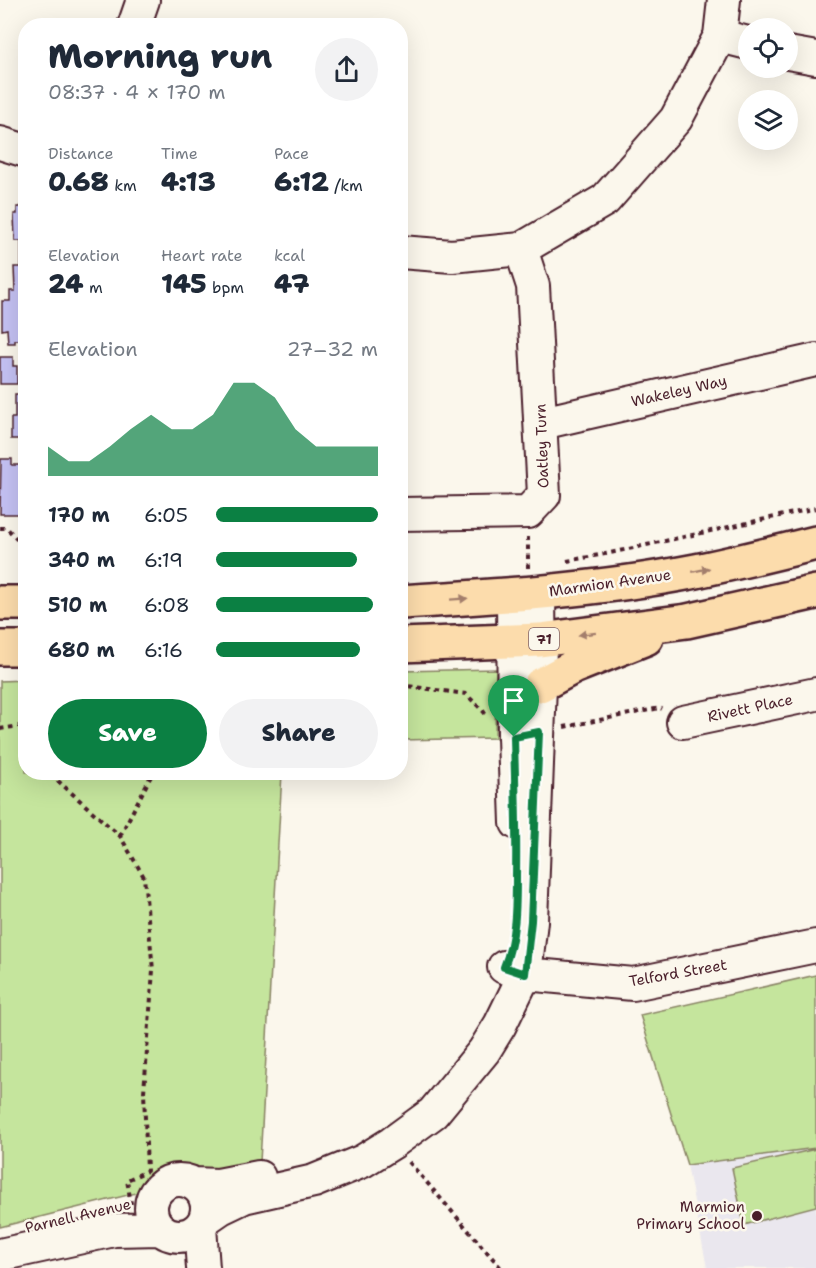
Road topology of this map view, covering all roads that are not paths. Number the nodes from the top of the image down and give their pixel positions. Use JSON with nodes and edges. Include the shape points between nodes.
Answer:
{"nodes":[{"id":1,"x":142,"y":0,"type":"edge"},
{"id":2,"x":724,"y":0,"type":"edge"},
{"id":3,"x":136,"y":18,"type":"edge"},
{"id":4,"x":734,"y":39,"type":"edge"},
{"id":5,"x":798,"y":55,"type":"edge"},
{"id":6,"x":816,"y":58,"type":"edge"},
{"id":7,"x":0,"y":143,"type":"edge"},
{"id":8,"x":18,"y":149,"type":"edge"},
{"id":9,"x":521,"y":249,"type":"junction"},
{"id":10,"x":408,"y":253,"type":"edge"},
{"id":11,"x":816,"y":360,"type":"edge"},
{"id":12,"x":542,"y":423,"type":"junction"},
{"id":13,"x":408,"y":514,"type":"edge"},
{"id":14,"x":816,"y":543,"type":"edge"},
{"id":15,"x":527,"y":579,"type":"junction"},
{"id":16,"x":816,"y":592,"type":"edge"},
{"id":17,"x":408,"y":601,"type":"edge"},
{"id":18,"x":0,"y":603,"type":"edge"},
{"id":19,"x":18,"y":603,"type":"edge"},
{"id":20,"x":687,"y":621,"type":"junction"},
{"id":21,"x":526,"y":641,"type":"junction"},
{"id":22,"x":408,"y":645,"type":"edge"},
{"id":23,"x":0,"y":648,"type":"edge"},
{"id":24,"x":18,"y":648,"type":"edge"},
{"id":25,"x":540,"y":684,"type":"junction"},
{"id":26,"x":816,"y":694,"type":"edge"},
{"id":27,"x":684,"y":722,"type":"road end"},
{"id":28,"x":816,"y":946,"type":"edge"},
{"id":29,"x":515,"y":970,"type":"junction"},
{"id":30,"x":194,"y":1184,"type":"junction"},
{"id":31,"x":143,"y":1199,"type":"junction"},
{"id":32,"x":185,"y":1228,"type":"junction"},
{"id":33,"x":0,"y":1235,"type":"edge"},
{"id":34,"x":0,"y":1254,"type":"edge"},
{"id":35,"x":183,"y":1268,"type":"edge"},
{"id":36,"x":203,"y":1268,"type":"edge"}],
"edges":[{"from":1,"to":3,"type":"street"},
{"from":2,"to":4,"type":"street"},
{"from":4,"to":9,"type":"street","via":[[676,119],[605,200]]},
{"from":5,"to":6,"type":"street"},
{"from":7,"to":8,"type":"street"},
{"from":9,"to":10,"type":"street","via":[[452,256]]},
{"from":9,"to":12,"type":"street","name":"Oatley Turn","via":[[533,286]]},
{"from":11,"to":12,"type":"street","name":"Wakeley Way"},
{"from":12,"to":13,"type":"street","name":"Oatley Turn","via":[[544,495],[528,512]]},
{"from":15,"to":14,"type":"highway","name":"Marmion Avenue","one_way":true,"via":[[695,571]]},
{"from":17,"to":15,"type":"highway","name":"Marmion Avenue","one_way":true},
{"from":15,"to":21,"type":"street","name":"Parnell Avenue"},
{"from":16,"to":20,"type":"highway","number":"71"},
{"from":18,"to":19,"type":"highway"},
{"from":20,"to":21,"type":"highway","number":"71","one_way":true},
{"from":20,"to":25,"type":"highway"},
{"from":21,"to":22,"type":"highway","number":"71"},
{"from":21,"to":25,"type":"street","name":"Parnell Avenue"},
{"from":21,"to":29,"type":"street","name":"Parnell Avenue","via":[[516,903],[510,954]]},
{"from":23,"to":24,"type":"highway"},
{"from":25,"to":29,"type":"street","name":"Parnell Avenue","via":[[532,909]]},
{"from":26,"to":27,"type":"street","name":"Rivett Place"},
{"from":28,"to":29,"type":"street","name":"Telford Street","via":[[633,984]]},
{"from":29,"to":30,"type":"street","name":"Parnell Avenue","via":[[492,998],[444,1074],[399,1117],[343,1150],[283,1172],[218,1185]]},
{"from":29,"to":32,"type":"street","name":"Parnell Avenue","via":[[500,1025],[484,1051],[433,1113],[363,1161],[315,1181],[233,1201]]},
{"from":30,"to":31,"type":"street","name":"Parnell Avenue","via":[[177,1180]]},
{"from":30,"to":32,"type":"street","via":[[206,1200],[207,1209]]},
{"from":31,"to":32,"type":"street","name":"Parnell Avenue","via":[[152,1200],[152,1216]]},
{"from":31,"to":33,"type":"street","name":"Parnell Avenue"},
{"from":32,"to":34,"type":"street","name":"Parnell Avenue","via":[[114,1230]]},
{"from":32,"to":35,"type":"street"},
{"from":32,"to":36,"type":"street"}]}
